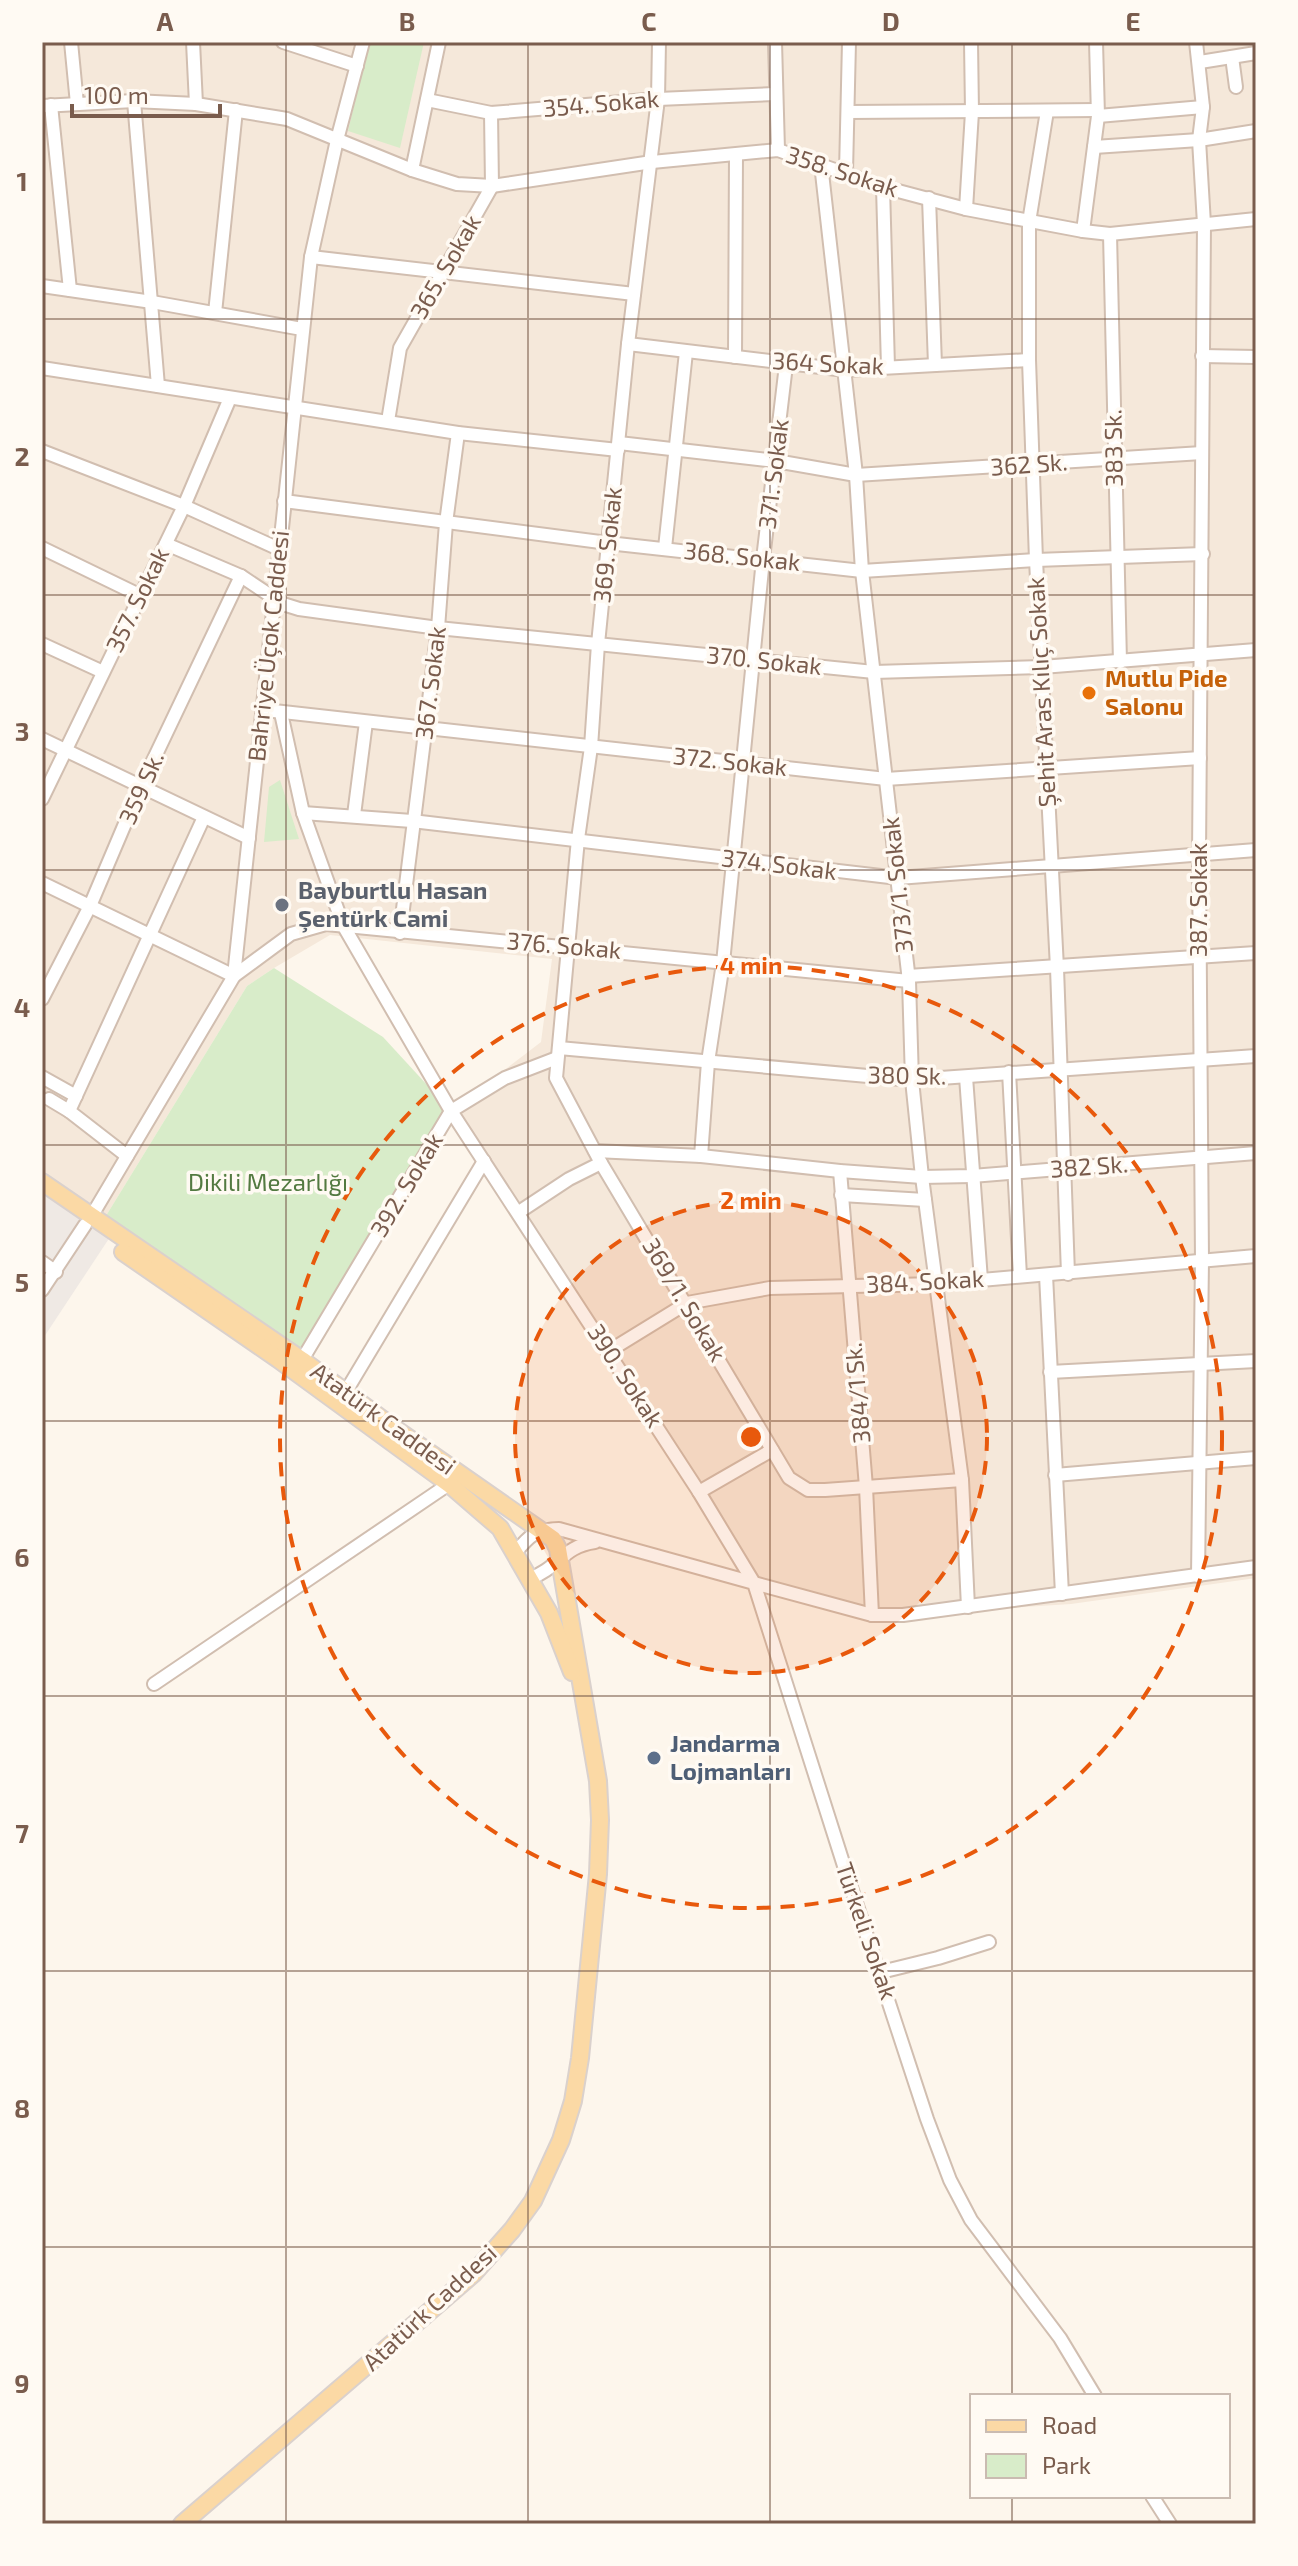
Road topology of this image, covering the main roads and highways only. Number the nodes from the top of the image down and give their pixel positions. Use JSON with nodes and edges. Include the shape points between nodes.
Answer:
{"nodes":[{"id":1,"x":42,"y":1182,"type":"edge"},
{"id":2,"x":42,"y":1196,"type":"edge"},
{"id":3,"x":88,"y":1221,"type":"junction"},
{"id":4,"x":591,"y":1743,"type":"junction"},
{"id":5,"x":182,"y":2524,"type":"edge"}],
"edges":[{"from":1,"to":3,"type":"main road","name":"Atatürk Caddesi"},
{"from":2,"to":3,"type":"main road","name":"Atatürk Caddesi"},
{"from":3,"to":4,"type":"main road","name":"Atatürk Caddesi","via":[[449,1484],[500,1528],[549,1613]]},
{"from":3,"to":4,"type":"main road","name":"Atatürk Caddesi","via":[[302,1360],[553,1539]]},
{"from":4,"to":5,"type":"main road","name":"Atatürk Caddesi","via":[[598,1781],[599,1864],[580,2058],[561,2140],[533,2201],[493,2253],[444,2301]]}]}
